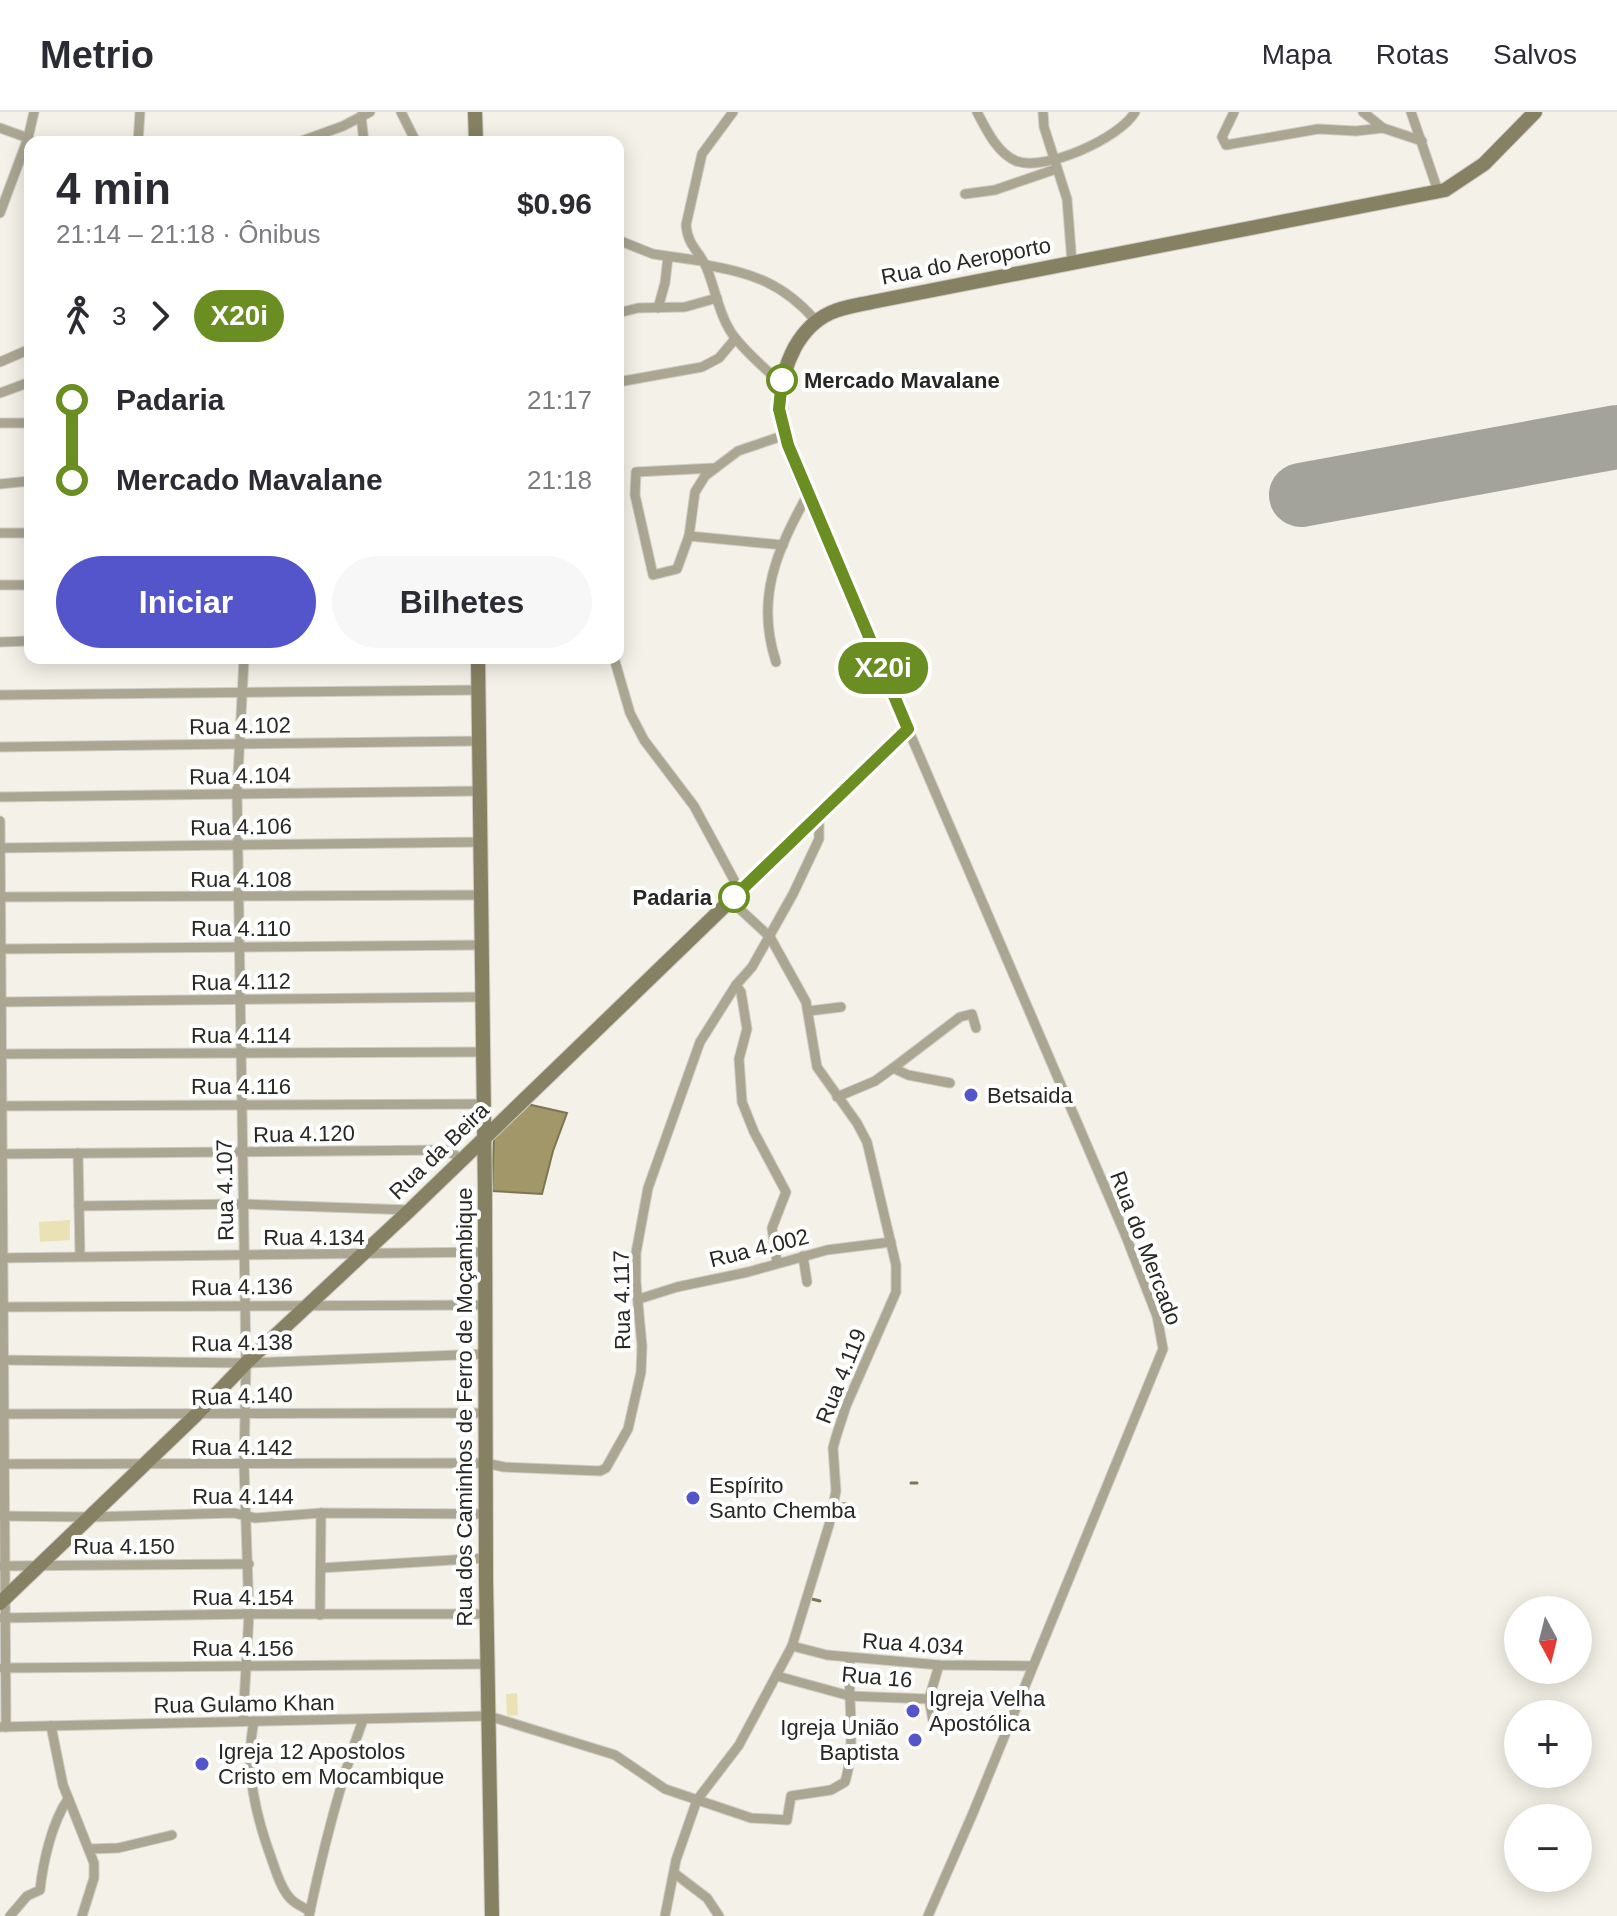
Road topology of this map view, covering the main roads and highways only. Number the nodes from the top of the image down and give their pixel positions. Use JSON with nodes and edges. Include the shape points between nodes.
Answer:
{"nodes":[{"id":1,"x":475,"y":112,"type":"edge"},
{"id":2,"x":1535,"y":112,"type":"edge"},
{"id":3,"x":476,"y":136,"type":"edge"},
{"id":4,"x":478,"y":664,"type":"edge"},
{"id":5,"x":908,"y":729,"type":"joint"},
{"id":6,"x":483,"y":1139,"type":"junction"},
{"id":7,"x":3,"y":1601,"type":"edge"},
{"id":8,"x":492,"y":1916,"type":"edge"}],
"edges":[{"from":1,"to":3,"type":"main road"},
{"from":2,"to":5,"type":"main road","name":"Rua do Aeroporto","via":[[1484,164],[1438,191],[872,302],[816,321],[801,338],[781,383],[779,409],[808,494]]},
{"from":4,"to":6,"type":"main road","name":"Rua dos Caminhos de Ferro de Moçambique"},
{"from":5,"to":6,"type":"main road","name":"Rua da Beira"},
{"from":6,"to":7,"type":"main road","name":"Rua da Beira"},
{"from":6,"to":8,"type":"main road","name":"Rua dos Caminhos de Ferro de Moçambique"}]}
